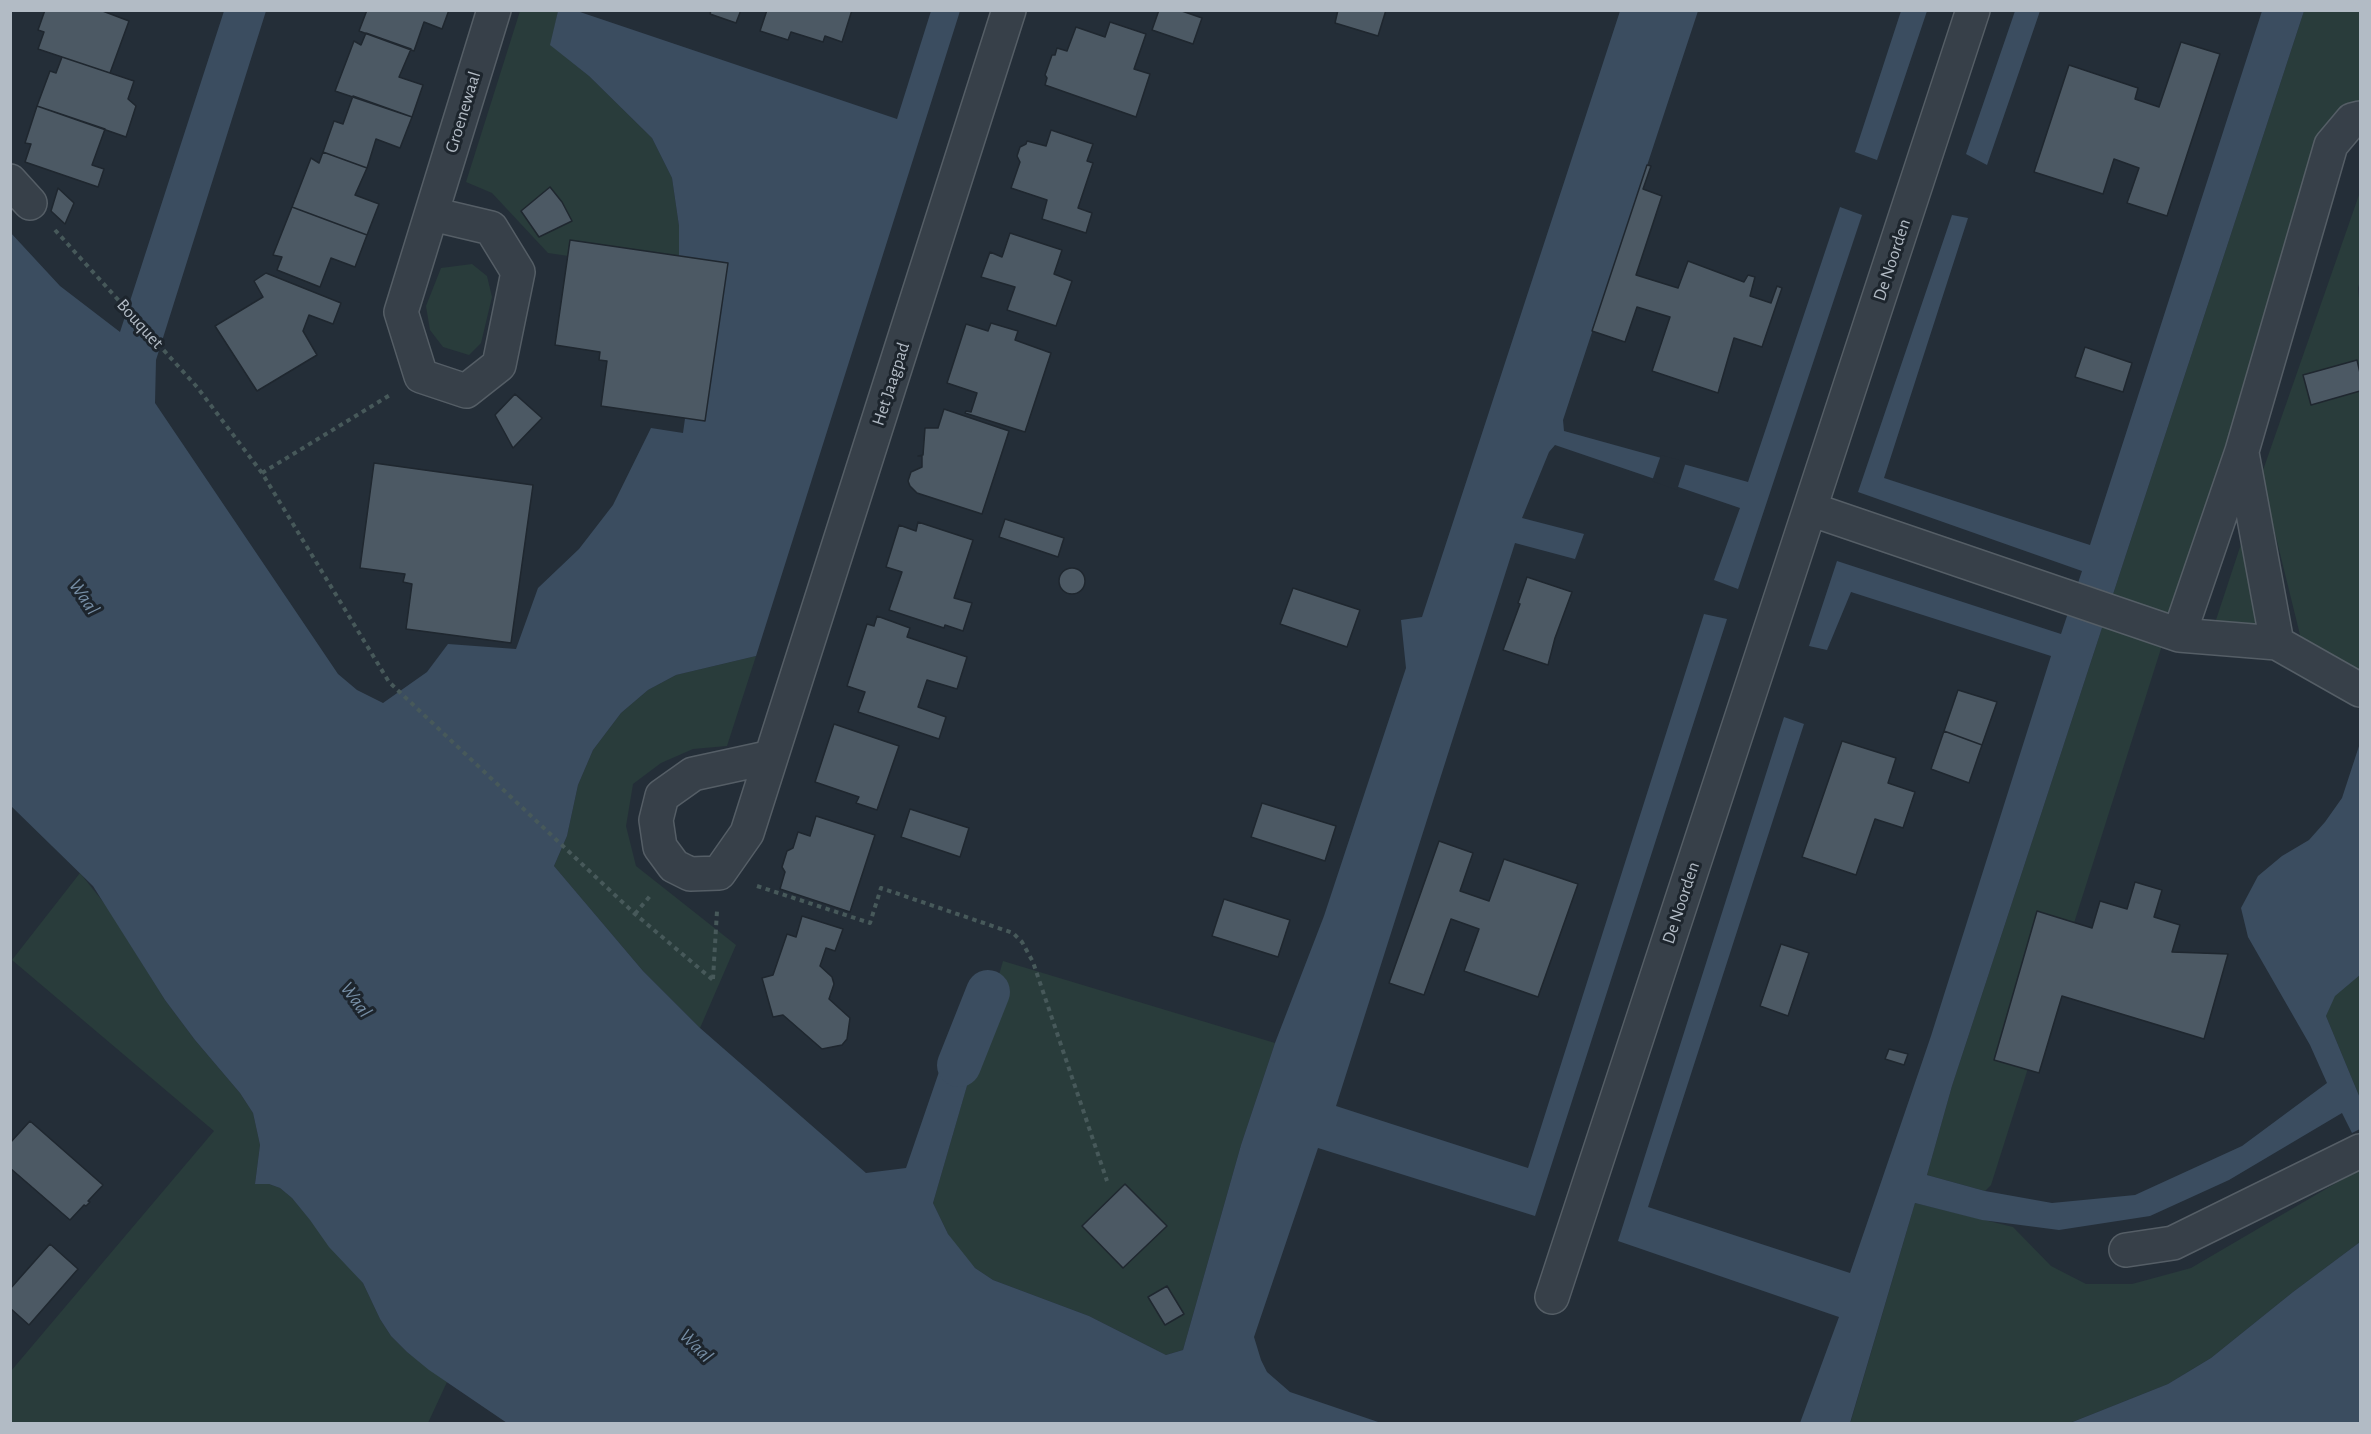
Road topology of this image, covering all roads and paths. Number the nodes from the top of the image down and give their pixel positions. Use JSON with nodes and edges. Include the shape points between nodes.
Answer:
{"nodes":[{"id":1,"x":494,"y":10,"type":"edge"},
{"id":2,"x":1009,"y":10,"type":"edge"},
{"id":3,"x":1973,"y":10,"type":"edge"},
{"id":4,"x":2361,"y":118,"type":"edge"},
{"id":5,"x":20,"y":192,"type":"edge"},
{"id":6,"x":432,"y":214,"type":"junction"},
{"id":7,"x":421,"y":376,"type":"junction"},
{"id":8,"x":2241,"y":451,"type":"junction"},
{"id":9,"x":262,"y":473,"type":"junction"},
{"id":10,"x":1810,"y":509,"type":"junction"},
{"id":11,"x":2179,"y":635,"type":"junction"},
{"id":12,"x":2277,"y":643,"type":"junction"},
{"id":13,"x":2360,"y":689,"type":"edge"},
{"id":14,"x":771,"y":757,"type":"junction"},
{"id":15,"x":719,"y":873,"type":"junction"},
{"id":16,"x":2353,"y":1155,"type":"edge"},
{"id":17,"x":1107,"y":1181,"type":"dead end"},
{"id":18,"x":2126,"y":1250,"type":"dead end"},
{"id":19,"x":1552,"y":1298,"type":"dead end"}],
"edges":[{"from":1,"to":6,"type":"street","name":"Groenewaal"},
{"from":2,"to":14,"type":"street","name":"Het Jaagpad"},
{"from":3,"to":10,"type":"street","name":"De Noorden"},
{"from":4,"to":8,"type":"street","via":[[2352,120],[2331,146]]},
{"from":5,"to":9,"type":"path","name":"Bouquet","via":[[197,387]]},
{"from":6,"to":7,"type":"street","name":"Groenewaal","via":[[401,312]]},
{"from":6,"to":7,"type":"street","via":[[491,228],[518,272],[500,364],[466,391]]},
{"from":7,"to":9,"type":"path"},
{"from":8,"to":11,"type":"street"},
{"from":8,"to":12,"type":"street"},
{"from":9,"to":15,"type":"path","name":"Bouquet","via":[[389,682],[635,914],[713,980]]},
{"from":10,"to":11,"type":"street"},
{"from":10,"to":19,"type":"street","name":"De Noorden"},
{"from":11,"to":12,"type":"street"},
{"from":12,"to":13,"type":"street"},
{"from":14,"to":15,"type":"street","name":"Het Jaagpad","via":[[747,833]]},
{"from":14,"to":15,"type":"street","via":[[693,774],[662,796],[656,820],[660,847],[674,866],[690,874]]},
{"from":15,"to":17,"type":"path","via":[[870,923],[880,888],[1013,933],[1034,962]]},
{"from":16,"to":18,"type":"street","via":[[2173,1243]]}]}
